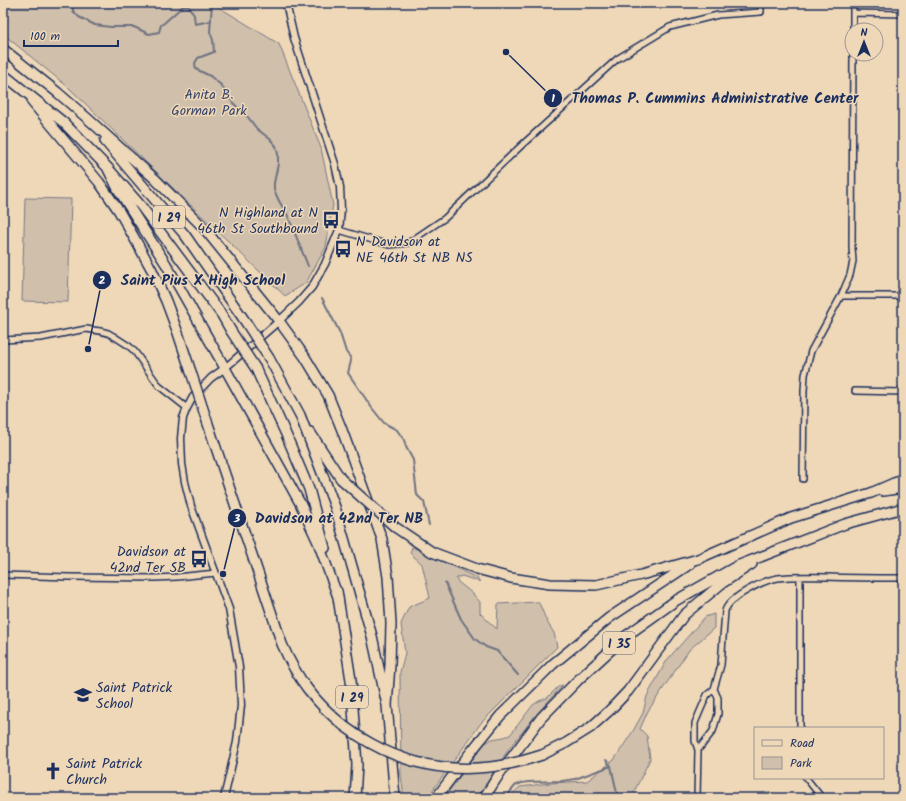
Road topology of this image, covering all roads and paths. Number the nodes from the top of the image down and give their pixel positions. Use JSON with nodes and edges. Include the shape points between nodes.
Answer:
{"nodes":[{"id":1,"x":286,"y":3,"type":"edge"},
{"id":2,"x":761,"y":3,"type":"edge"},
{"id":3,"x":853,"y":3,"type":"edge"},
{"id":4,"x":853,"y":13,"type":"junction"},
{"id":5,"x":903,"y":14,"type":"edge"},
{"id":6,"x":853,"y":22,"type":"edge"},
{"id":7,"x":3,"y":49,"type":"edge"},
{"id":8,"x":853,"y":62,"type":"edge"},
{"id":9,"x":3,"y":74,"type":"edge"},
{"id":10,"x":18,"y":86,"type":"junction"},
{"id":11,"x":87,"y":118,"type":"junction"},
{"id":12,"x":107,"y":167,"type":"junction"},
{"id":13,"x":339,"y":230,"type":"junction"},
{"id":14,"x":841,"y":296,"type":"junction"},
{"id":15,"x":903,"y":296,"type":"edge"},
{"id":16,"x":279,"y":321,"type":"junction"},
{"id":17,"x":3,"y":340,"type":"edge"},
{"id":18,"x":225,"y":368,"type":"junction"},
{"id":19,"x":855,"y":391,"type":"dead end"},
{"id":20,"x":903,"y":392,"type":"edge"},
{"id":21,"x":187,"y":408,"type":"junction"},
{"id":22,"x":300,"y":415,"type":"junction"},
{"id":23,"x":803,"y":479,"type":"dead end"},
{"id":24,"x":903,"y":480,"type":"edge"},
{"id":25,"x":903,"y":488,"type":"edge"},
{"id":26,"x":871,"y":493,"type":"junction"},
{"id":27,"x":903,"y":508,"type":"edge"},
{"id":28,"x":770,"y":553,"type":"junction"},
{"id":29,"x":698,"y":559,"type":"junction"},
{"id":30,"x":216,"y":573,"type":"junction"},
{"id":31,"x":3,"y":575,"type":"edge"},
{"id":32,"x":800,"y":577,"type":"junction"},
{"id":33,"x":903,"y":578,"type":"edge"},
{"id":34,"x":338,"y":597,"type":"junction"},
{"id":35,"x":714,"y":689,"type":"junction"},
{"id":36,"x":387,"y":705,"type":"junction"},
{"id":37,"x":800,"y":727,"type":"edge"},
{"id":38,"x":698,"y":750,"type":"junction"},
{"id":39,"x":807,"y":779,"type":"edge"},
{"id":40,"x":903,"y":795,"type":"edge"},
{"id":41,"x":224,"y":798,"type":"edge"},
{"id":42,"x":355,"y":798,"type":"edge"},
{"id":43,"x":396,"y":798,"type":"edge"},
{"id":44,"x":436,"y":798,"type":"edge"},
{"id":45,"x":484,"y":798,"type":"edge"},
{"id":46,"x":697,"y":798,"type":"edge"},
{"id":47,"x":822,"y":798,"type":"edge"},
{"id":48,"x":900,"y":798,"type":"edge"}],
"edges":[{"from":1,"to":13,"type":"street","via":[[294,38],[335,164],[340,187]]},
{"from":2,"to":13,"type":"street","via":[[761,12],[718,15],[670,26],[617,59],[445,218],[408,242],[390,245]]},
{"from":3,"to":4,"type":"street"},
{"from":4,"to":5,"type":"street"},
{"from":4,"to":6,"type":"street"},
{"from":7,"to":11,"type":"highway","number":"I 29"},
{"from":8,"to":14,"type":"street","via":[[853,261]]},
{"from":9,"to":10,"type":"highway","number":"I 29"},
{"from":10,"to":12,"type":"highway","number":"I 29","via":[[63,122]]},
{"from":10,"to":28,"type":"highway","bridge":true,"via":[[100,182],[146,258],[178,333],[287,656],[311,695],[329,714],[369,743],[418,763],[454,768],[512,764],[542,755],[595,724],[628,691],[684,615],[721,584]]},
{"from":11,"to":16,"type":"highway","via":[[154,178],[203,227]]},
{"from":11,"to":22,"type":"highway","number":"I 29","bridge":true,"via":[[186,235],[269,358]]},
{"from":12,"to":18,"type":"highway"},
{"from":12,"to":34,"type":"highway","number":"I 29","bridge":true,"via":[[141,206],[222,315],[256,369],[309,489]]},
{"from":13,"to":16,"type":"street","via":[[312,287]]},
{"from":14,"to":15,"type":"street"},
{"from":14,"to":23,"type":"street","via":[[811,351],[805,375]]},
{"from":16,"to":18,"type":"street"},
{"from":16,"to":36,"type":"highway","via":[[328,395],[382,539],[388,577],[390,623]]},
{"from":17,"to":21,"type":"street","via":[[42,338],[86,329],[108,333],[129,346],[159,386]]},
{"from":18,"to":21,"type":"street","via":[[211,378],[193,397]]},
{"from":18,"to":34,"type":"highway","via":[[300,503]]},
{"from":19,"to":20,"type":"street"},
{"from":21,"to":30,"type":"street","via":[[181,438],[182,464],[191,506]]},
{"from":22,"to":29,"type":"highway","bridge":true,"via":[[341,479],[395,527],[432,552],[477,569],[550,584],[596,584]]},
{"from":22,"to":36,"type":"highway","number":"I 29","via":[[335,507],[372,636]]},
{"from":24,"to":26,"type":"highway"},
{"from":25,"to":26,"type":"highway","number":"I 35"},
{"from":26,"to":29,"type":"highway","number":"I 35","via":[[791,518]]},
{"from":27,"to":28,"type":"highway","number":"I 35","via":[[845,524]]},
{"from":28,"to":45,"type":"highway","number":"I 35","via":[[737,566],[682,597],[626,636],[578,680],[542,718]]},
{"from":29,"to":44,"type":"highway","number":"I 35","via":[[609,618],[553,664],[500,716]]},
{"from":30,"to":31,"type":"street","via":[[155,578]]},
{"from":30,"to":41,"type":"street","via":[[229,609],[241,705],[237,742]]},
{"from":32,"to":33,"type":"street"},
{"from":32,"to":35,"type":"street","via":[[776,578],[757,585],[726,607],[721,665]]},
{"from":32,"to":37,"type":"street"},
{"from":34,"to":42,"type":"highway","number":"I 29","via":[[351,680],[357,766]]},
{"from":35,"to":38,"type":"street","via":[[707,696],[695,723]]},
{"from":35,"to":38,"type":"street","via":[[718,698],[718,714],[713,732]]},
{"from":36,"to":43,"type":"highway","number":"I 29"},
{"from":38,"to":46,"type":"street"},
{"from":39,"to":47,"type":"street"},
{"from":40,"to":48,"type":"street"}]}
